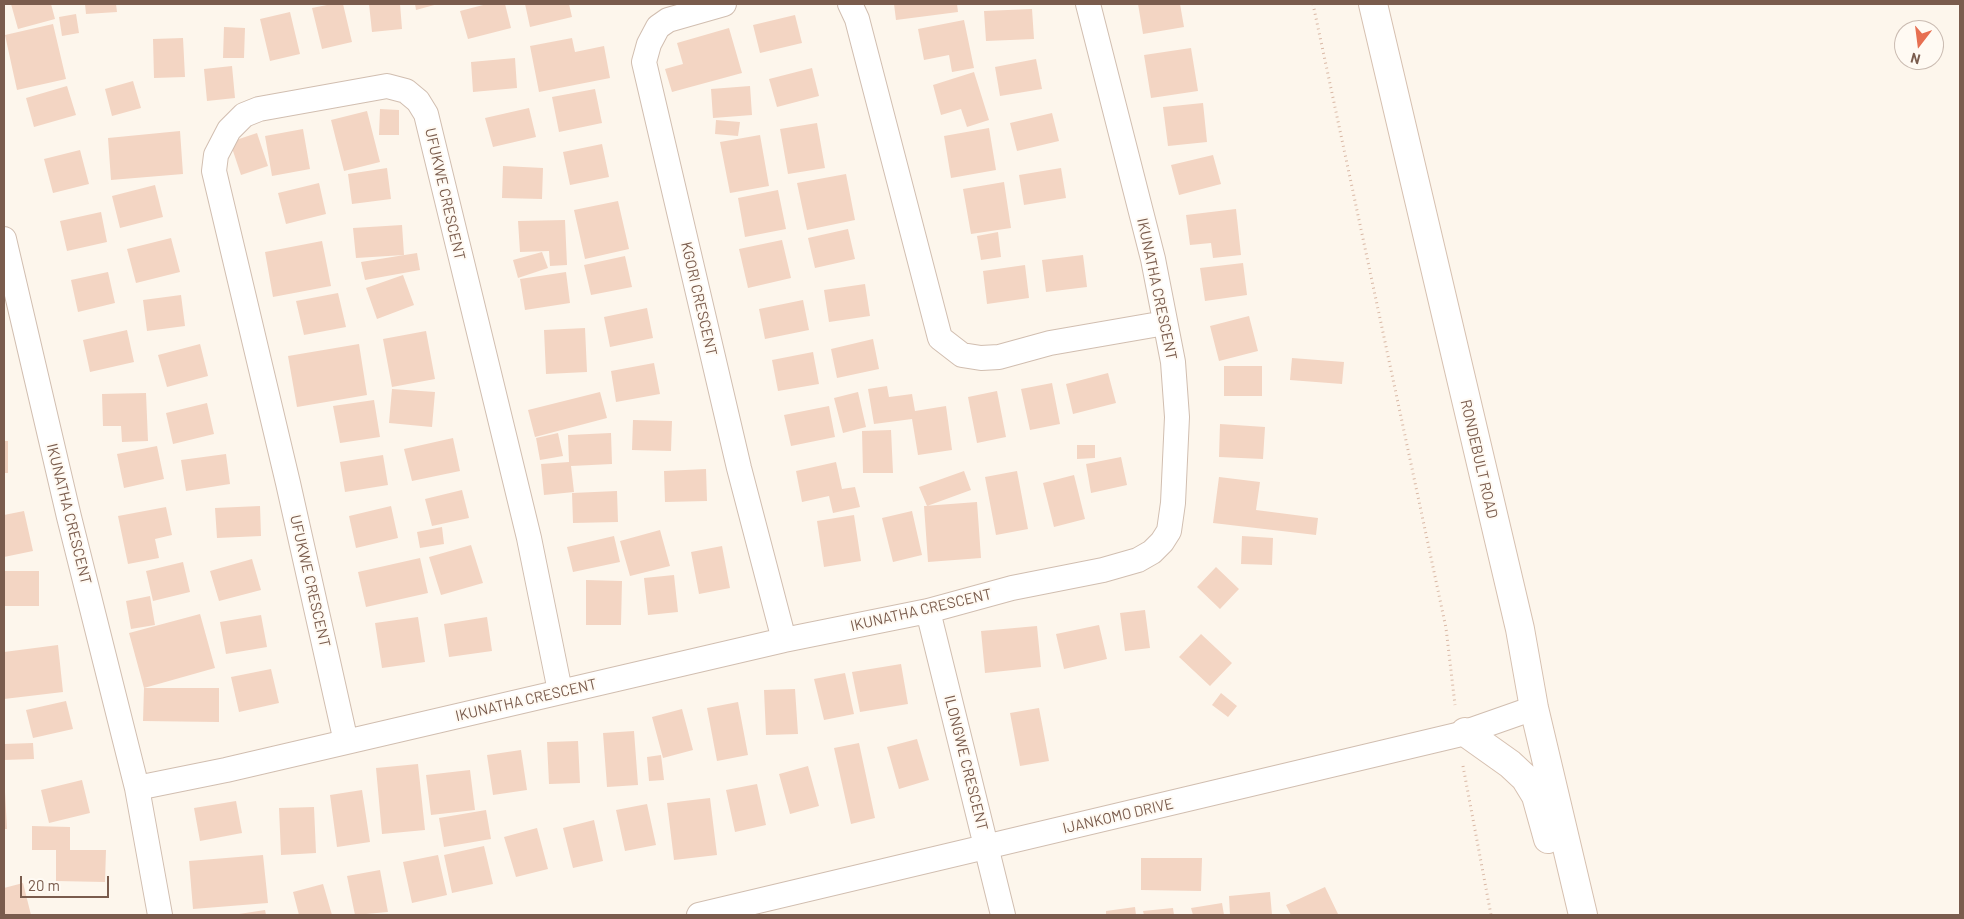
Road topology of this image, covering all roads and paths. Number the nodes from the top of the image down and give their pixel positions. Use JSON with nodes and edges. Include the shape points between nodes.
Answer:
{"nodes":[{"id":1,"x":724,"y":4,"type":"edge"},
{"id":2,"x":850,"y":4,"type":"edge"},
{"id":3,"x":1088,"y":4,"type":"edge"},
{"id":4,"x":1313,"y":4,"type":"edge"},
{"id":5,"x":1373,"y":4,"type":"edge"},
{"id":6,"x":4,"y":239,"type":"edge"},
{"id":7,"x":1165,"y":323,"type":"junction"},
{"id":8,"x":928,"y":611,"type":"junction"},
{"id":9,"x":784,"y":640,"type":"junction"},
{"id":10,"x":560,"y":691,"type":"junction"},
{"id":11,"x":1534,"y":708,"type":"junction"},
{"id":12,"x":1461,"y":733,"type":"junction"},
{"id":13,"x":346,"y":742,"type":"junction"},
{"id":14,"x":138,"y":788,"type":"junction"},
{"id":15,"x":987,"y":848,"type":"junction"},
{"id":16,"x":160,"y":915,"type":"edge"},
{"id":17,"x":699,"y":915,"type":"edge"},
{"id":18,"x":1003,"y":915,"type":"edge"},
{"id":19,"x":1491,"y":915,"type":"edge"},
{"id":20,"x":1574,"y":915,"type":"edge"},
{"id":21,"x":1583,"y":915,"type":"edge"}],
"edges":[{"from":1,"to":9,"type":"street","name":"KGORI CRESCENT","via":[[676,18],[658,27],[644,62],[739,468]]},
{"from":2,"to":7,"type":"street","via":[[857,19],[940,338],[962,355],[999,357],[1050,343]]},
{"from":3,"to":7,"type":"street","name":"IKUNATHA CRESCENT","via":[[1153,259]]},
{"from":4,"to":12,"type":"path","via":[[1446,628]]},
{"from":5,"to":11,"type":"main road","name":"RONDEBULT ROAD","via":[[1520,629]]},
{"from":6,"to":14,"type":"street","name":"IKUNATHA CRESCENT","via":[[69,517]]},
{"from":7,"to":8,"type":"street","name":"IKUNATHA CRESCENT","via":[[1173,362],[1177,417],[1173,503],[1169,531],[1162,542],[1138,560],[1012,588]]},
{"from":8,"to":9,"type":"street","name":"IKUNATHA CRESCENT"},
{"from":8,"to":15,"type":"street","name":"ILONGWE CRESCENT"},
{"from":9,"to":10,"type":"street","name":"IKUNATHA CRESCENT"},
{"from":10,"to":13,"type":"street","name":"IKUNATHA CRESCENT"},
{"from":10,"to":13,"type":"street","name":"UFUKWE CRESCENT","via":[[529,538],[426,114],[406,91],[387,86],[259,109],[244,115],[229,130],[216,156],[214,171]]},
{"from":11,"to":12,"type":"street","name":"IJANKOMO DRIVE"},
{"from":11,"to":21,"type":"main road","name":"RONDEBULT ROAD"},
{"from":12,"to":15,"type":"street","name":"IJANKOMO DRIVE"},
{"from":12,"to":19,"type":"path"},
{"from":12,"to":20,"type":"main road","via":[[1510,764],[1536,796],[1559,884]]},
{"from":13,"to":14,"type":"street","name":"IKUNATHA CRESCENT"},
{"from":14,"to":16,"type":"street","name":"IKUNATHA CRESCENT"},
{"from":15,"to":17,"type":"street","name":"IJANKOMO DRIVE"},
{"from":15,"to":18,"type":"street","name":"ILONGWE CRESCENT"}]}
